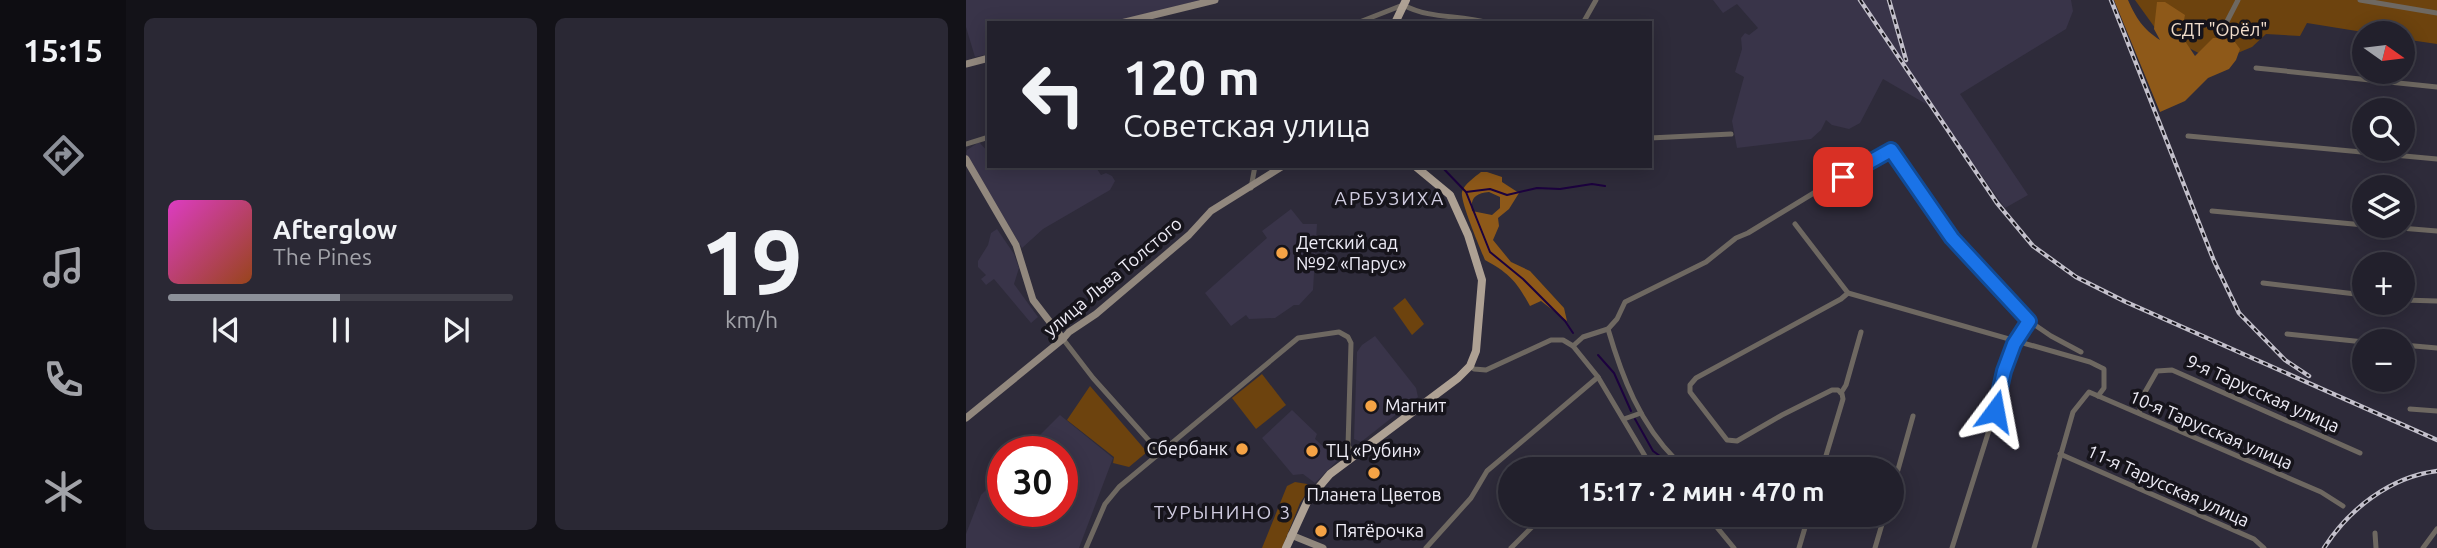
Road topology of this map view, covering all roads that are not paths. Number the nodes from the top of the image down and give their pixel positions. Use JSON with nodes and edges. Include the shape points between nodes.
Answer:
{"nodes":[{"id":1,"x":1214,"y":0,"type":"edge"},
{"id":2,"x":1596,"y":0,"type":"edge"},
{"id":3,"x":2238,"y":0,"type":"edge"},
{"id":4,"x":2360,"y":0,"type":"edge"},
{"id":5,"x":1404,"y":3,"type":"edge"},
{"id":6,"x":2437,"y":12,"type":"edge"},
{"id":7,"x":1129,"y":21,"type":"edge"},
{"id":8,"x":1362,"y":21,"type":"edge"},
{"id":9,"x":1396,"y":21,"type":"edge"},
{"id":10,"x":1470,"y":21,"type":"edge"},
{"id":11,"x":1584,"y":21,"type":"edge"},
{"id":12,"x":2221,"y":33,"type":"dead end"},
{"id":13,"x":987,"y":59,"type":"edge"},
{"id":14,"x":966,"y":64,"type":"edge"},
{"id":15,"x":2256,"y":68,"type":"dead end"},
{"id":16,"x":2437,"y":87,"type":"edge"},
{"id":17,"x":1731,"y":134,"type":"dead end"},
{"id":18,"x":2188,"y":136,"type":"dead end"},
{"id":19,"x":987,"y":138,"type":"edge"},
{"id":20,"x":1652,"y":138,"type":"edge"},
{"id":21,"x":966,"y":144,"type":"edge"},
{"id":22,"x":966,"y":159,"type":"edge"},
{"id":23,"x":2437,"y":159,"type":"edge"},
{"id":24,"x":1255,"y":168,"type":"edge"},
{"id":25,"x":1280,"y":168,"type":"edge"},
{"id":26,"x":1417,"y":168,"type":"edge"},
{"id":27,"x":1251,"y":188,"type":"junction"},
{"id":28,"x":2212,"y":211,"type":"dead end"},
{"id":29,"x":1795,"y":224,"type":"dead end"},
{"id":30,"x":2352,"y":224,"type":"edge"},
{"id":31,"x":2415,"y":229,"type":"edge"},
{"id":32,"x":2437,"y":231,"type":"edge"},
{"id":33,"x":2263,"y":283,"type":"dead end"},
{"id":34,"x":1848,"y":293,"type":"junction"},
{"id":35,"x":2352,"y":294,"type":"edge"},
{"id":36,"x":2415,"y":300,"type":"edge"},
{"id":37,"x":2437,"y":301,"type":"edge"},
{"id":38,"x":2029,"y":321,"type":"junction"},
{"id":39,"x":1608,"y":329,"type":"junction"},
{"id":40,"x":1861,"y":332,"type":"dead end"},
{"id":41,"x":2287,"y":334,"type":"dead end"},
{"id":42,"x":1063,"y":339,"type":"junction"},
{"id":43,"x":2015,"y":341,"type":"junction"},
{"id":44,"x":2352,"y":341,"type":"edge"},
{"id":45,"x":1573,"y":346,"type":"junction"},
{"id":46,"x":2415,"y":346,"type":"edge"},
{"id":47,"x":2437,"y":348,"type":"edge"},
{"id":48,"x":2081,"y":352,"type":"dead end"},
{"id":49,"x":1469,"y":366,"type":"junction"},
{"id":50,"x":1598,"y":377,"type":"junction"},
{"id":51,"x":1841,"y":393,"type":"junction"},
{"id":52,"x":2098,"y":396,"type":"junction"},
{"id":53,"x":2410,"y":409,"type":"dead end"},
{"id":54,"x":2437,"y":411,"type":"edge"},
{"id":55,"x":1640,"y":413,"type":"junction"},
{"id":56,"x":2139,"y":413,"type":"junction"},
{"id":57,"x":1913,"y":416,"type":"dead end"},
{"id":58,"x":966,"y":418,"type":"edge"},
{"id":59,"x":1623,"y":419,"type":"junction"},
{"id":60,"x":1160,"y":453,"type":"junction"},
{"id":61,"x":2361,"y":453,"type":"dead end"},
{"id":62,"x":2060,"y":454,"type":"junction"},
{"id":63,"x":1354,"y":455,"type":"junction"},
{"id":64,"x":1646,"y":457,"type":"edge"},
{"id":65,"x":1673,"y":457,"type":"edge"},
{"id":66,"x":1826,"y":457,"type":"edge"},
{"id":67,"x":1902,"y":457,"type":"edge"},
{"id":68,"x":2343,"y":506,"type":"dead end"},
{"id":69,"x":1532,"y":527,"type":"edge"},
{"id":70,"x":1717,"y":527,"type":"edge"},
{"id":71,"x":1805,"y":527,"type":"edge"},
{"id":72,"x":1881,"y":527,"type":"edge"},
{"id":73,"x":2437,"y":529,"type":"edge"},
{"id":74,"x":2375,"y":533,"type":"dead end"},
{"id":75,"x":1292,"y":535,"type":"junction"},
{"id":76,"x":1086,"y":548,"type":"edge"},
{"id":77,"x":1286,"y":548,"type":"edge"},
{"id":78,"x":1322,"y":548,"type":"edge"},
{"id":79,"x":1426,"y":548,"type":"edge"},
{"id":80,"x":1511,"y":548,"type":"edge"},
{"id":81,"x":1734,"y":548,"type":"edge"},
{"id":82,"x":1799,"y":548,"type":"edge"},
{"id":83,"x":1875,"y":548,"type":"edge"},
{"id":84,"x":1952,"y":548,"type":"edge"},
{"id":85,"x":2034,"y":548,"type":"edge"},
{"id":86,"x":2264,"y":548,"type":"edge"},
{"id":87,"x":2376,"y":548,"type":"edge"},
{"id":88,"x":2423,"y":548,"type":"edge"}],
"edges":[{"from":1,"to":7,"type":"street"},
{"from":2,"to":11,"type":"street"},
{"from":3,"to":12,"type":"street"},
{"from":4,"to":6,"type":"street"},
{"from":5,"to":8,"type":"street"},
{"from":5,"to":9,"type":"main road"},
{"from":5,"to":10,"type":"street","via":[[1415,12]]},
{"from":13,"to":14,"type":"street"},
{"from":15,"to":16,"type":"street"},
{"from":17,"to":20,"type":"street"},
{"from":18,"to":23,"type":"street"},
{"from":19,"to":21,"type":"street"},
{"from":22,"to":42,"type":"street","via":[[1016,245],[1032,300]]},
{"from":24,"to":27,"type":"street"},
{"from":25,"to":27,"type":"street","name":"улица Льва Толстого"},
{"from":26,"to":49,"type":"main road","via":[[1451,195],[1479,264],[1481,314]]},
{"from":27,"to":42,"type":"street","name":"улица Льва Толстого","via":[[1212,211],[1189,236]]},
{"from":28,"to":30,"type":"street"},
{"from":29,"to":34,"type":"street"},
{"from":31,"to":32,"type":"street"},
{"from":33,"to":35,"type":"street"},
{"from":34,"to":43,"type":"street"},
{"from":34,"to":51,"type":"street","via":[[1696,378],[1689,392],[1732,442],[1832,390]]},
{"from":36,"to":37,"type":"street"},
{"from":38,"to":39,"type":"street","via":[[1952,238],[1891,150],[1736,238],[1706,262],[1625,302]]},
{"from":38,"to":43,"type":"street"},
{"from":38,"to":48,"type":"street"},
{"from":39,"to":45,"type":"street"},
{"from":39,"to":55,"type":"street"},
{"from":40,"to":51,"type":"street"},
{"from":41,"to":44,"type":"street"},
{"from":42,"to":58,"type":"street","name":"улица Льва Толстого"},
{"from":42,"to":60,"type":"street"},
{"from":43,"to":52,"type":"street","via":[[2104,369],[2104,388]]},
{"from":43,"to":84,"type":"street"},
{"from":45,"to":49,"type":"street","via":[[1551,340],[1486,370]]},
{"from":45,"to":50,"type":"street"},
{"from":46,"to":47,"type":"street"},
{"from":49,"to":63,"type":"main road"},
{"from":50,"to":59,"type":"street"},
{"from":50,"to":79,"type":"street","via":[[1487,471],[1471,498]]},
{"from":51,"to":66,"type":"street"},
{"from":52,"to":56,"type":"street","name":"10-я Тарусская улица"},
{"from":52,"to":62,"type":"street","via":[[2089,392],[2073,412]]},
{"from":53,"to":54,"type":"street"},
{"from":55,"to":59,"type":"street"},
{"from":55,"to":65,"type":"street"},
{"from":56,"to":61,"type":"street","name":"9-я Тарусская улица","via":[[2157,371],[2172,370]]},
{"from":56,"to":68,"type":"street","name":"10-я Тарусская улица","via":[[2321,492]]},
{"from":57,"to":67,"type":"street"},
{"from":59,"to":64,"type":"street"},
{"from":60,"to":63,"type":"street","via":[[1298,338],[1339,332],[1351,343],[1348,446]]},
{"from":60,"to":76,"type":"street","via":[[1105,504]]},
{"from":62,"to":85,"type":"street"},
{"from":62,"to":86,"type":"street","name":"11-я Тарусская улица","via":[[2253,539]]},
{"from":63,"to":75,"type":"main road","via":[[1317,487]]},
{"from":69,"to":80,"type":"street"},
{"from":70,"to":81,"type":"street"},
{"from":71,"to":82,"type":"street"},
{"from":72,"to":83,"type":"street"},
{"from":73,"to":88,"type":"street"},
{"from":74,"to":87,"type":"street"},
{"from":75,"to":77,"type":"main road"},
{"from":75,"to":78,"type":"street"}]}
